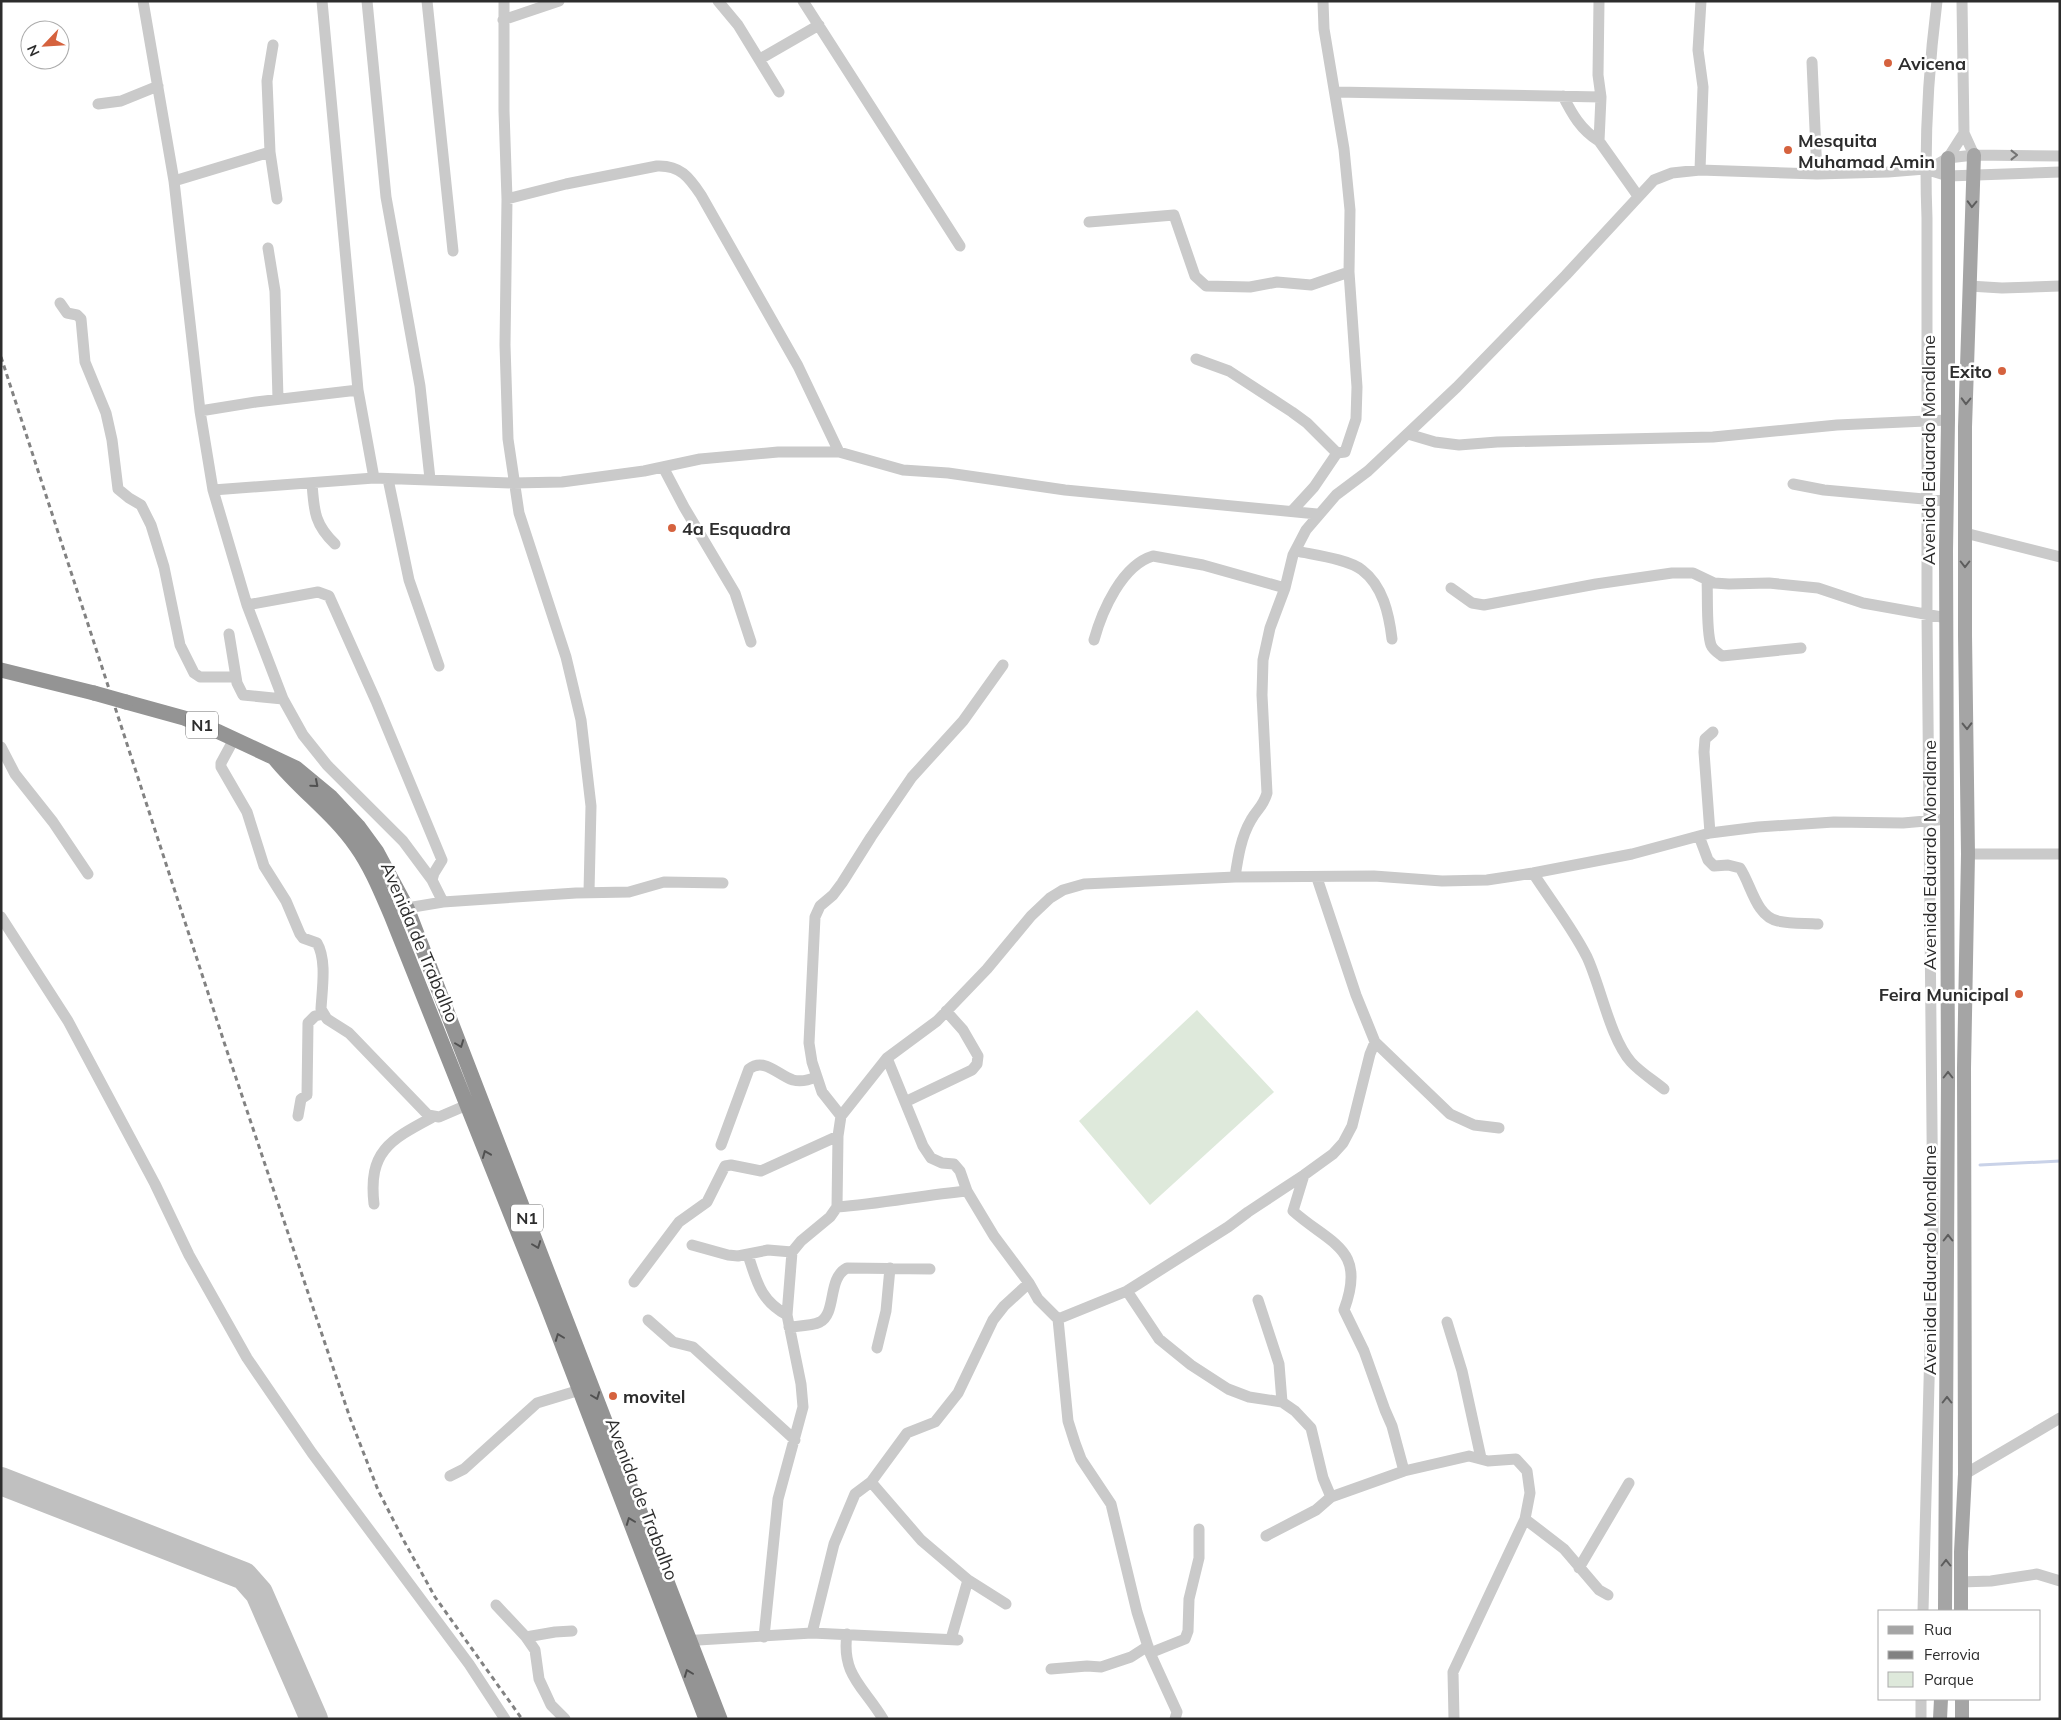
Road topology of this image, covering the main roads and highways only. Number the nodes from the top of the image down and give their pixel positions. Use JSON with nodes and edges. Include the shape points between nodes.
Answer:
{"nodes":[{"id":1,"x":1974,"y":155,"type":"road end"},
{"id":2,"x":1948,"y":158,"type":"road end"},
{"id":3,"x":1947,"y":471,"type":"junction"},
{"id":4,"x":1965,"y":473,"type":"junction"},
{"id":5,"x":1,"y":670,"type":"edge"},
{"id":6,"x":274,"y":758,"type":"junction"},
{"id":7,"x":1948,"y":854,"type":"junction"},
{"id":8,"x":1968,"y":854,"type":"junction"},
{"id":9,"x":450,"y":1019,"type":"junction"},
{"id":10,"x":435,"y":1024,"type":"junction"},
{"id":11,"x":503,"y":1176,"type":"junction"},
{"id":12,"x":551,"y":1298,"type":"junction"},
{"id":13,"x":609,"y":1448,"type":"junction"},
{"id":14,"x":1945,"y":1610,"type":"edge"},
{"id":15,"x":1961,"y":1610,"type":"edge"},
{"id":16,"x":683,"y":1641,"type":"junction"},
{"id":17,"x":1941,"y":1700,"type":"edge"},
{"id":18,"x":1962,"y":1700,"type":"edge"},
{"id":19,"x":706,"y":1719,"type":"edge"},
{"id":20,"x":720,"y":1719,"type":"edge"},
{"id":21,"x":1940,"y":1719,"type":"edge"},
{"id":22,"x":1962,"y":1719,"type":"edge"}],
"edges":[{"from":1,"to":4,"type":"main road","name":"Avenida Eduardo Mondlane","one_way":true},
{"from":2,"to":3,"type":"main road","name":"Avenida Eduardo Mondlane"},
{"from":3,"to":4,"type":"main road"},
{"from":3,"to":7,"type":"main road","name":"Avenida Eduardo Mondlane"},
{"from":4,"to":8,"type":"main road","name":"Avenida Eduardo Mondlane","one_way":true},
{"from":5,"to":6,"type":"highway","number":"N1","bridge":true,"via":[[184,718]]},
{"from":6,"to":9,"type":"highway","name":"Avenida de Trabalho","number":"N1","one_way":true,"via":[[296,768],[331,798],[377,852],[407,908]]},
{"from":6,"to":10,"type":"highway","name":"Avenida de Trabalho","number":"N1","via":[[357,846],[391,914]]},
{"from":7,"to":8,"type":"main road"},
{"from":14,"to":7,"type":"main road","name":"Avenida Eduardo Mondlane","one_way":true},
{"from":8,"to":15,"type":"main road","name":"Avenida Eduardo Mondlane","via":[[1964,1068],[1965,1474]]},
{"from":9,"to":10,"type":"highway"},
{"from":9,"to":11,"type":"highway","name":"Avenida de Trabalho","number":"N1","one_way":true},
{"from":11,"to":10,"type":"highway","name":"Avenida de Trabalho","number":"N1","one_way":true,"via":[[467,1105]]},
{"from":11,"to":12,"type":"highway","name":"Avenida de Trabalho","number":"N1"},
{"from":12,"to":13,"type":"highway","name":"Avenida de Trabalho","number":"N1","one_way":true},
{"from":13,"to":12,"type":"highway","name":"Avenida de Trabalho","number":"N1","one_way":true,"via":[[580,1390]]},
{"from":13,"to":16,"type":"highway","name":"Avenida de Trabalho","number":"N1"},
{"from":19,"to":16,"type":"highway","name":"Avenida de Trabalho","number":"N1","one_way":true},
{"from":16,"to":20,"type":"highway","name":"Avenida de Trabalho","number":"N1"},
{"from":17,"to":21,"type":"main road"},
{"from":18,"to":22,"type":"main road"}]}
